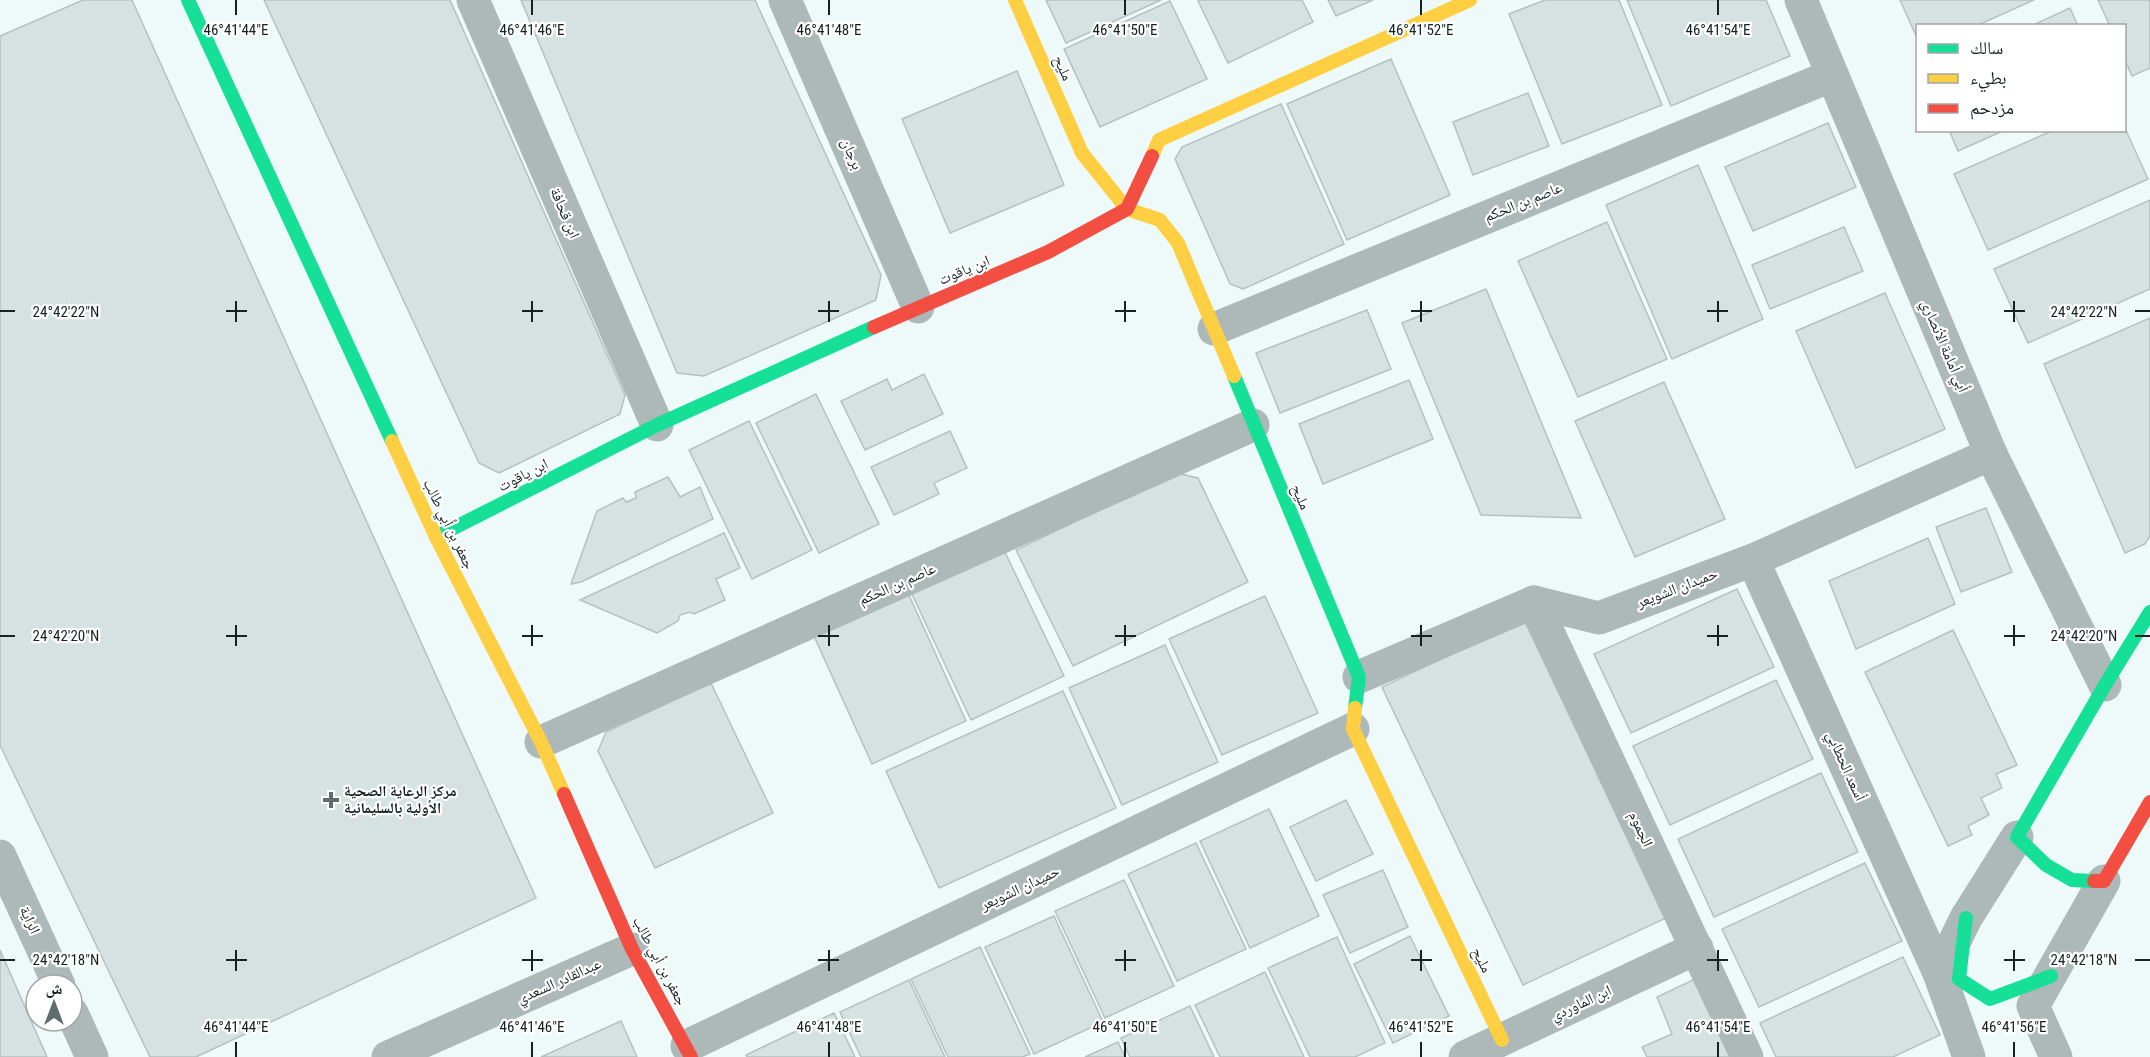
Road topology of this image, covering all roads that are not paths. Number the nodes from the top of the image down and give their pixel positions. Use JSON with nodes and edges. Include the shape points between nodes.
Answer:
{"nodes":[{"id":1,"x":188,"y":0,"type":"edge"},
{"id":2,"x":473,"y":0,"type":"edge"},
{"id":3,"x":785,"y":0,"type":"edge"},
{"id":4,"x":1015,"y":0,"type":"edge"},
{"id":5,"x":1470,"y":0,"type":"edge"},
{"id":6,"x":1801,"y":0,"type":"edge"},
{"id":7,"x":1831,"y":75,"type":"junction"},
{"id":8,"x":1127,"y":209,"type":"junction"},
{"id":9,"x":918,"y":307,"type":"junction"},
{"id":10,"x":1214,"y":329,"type":"junction"},
{"id":11,"x":657,"y":425,"type":"junction"},
{"id":12,"x":1253,"y":425,"type":"junction"},
{"id":13,"x":1991,"y":454,"type":"junction"},
{"id":14,"x":436,"y":537,"type":"junction"},
{"id":15,"x":1753,"y":560,"type":"junction"},
{"id":16,"x":1534,"y":602,"type":"junction"},
{"id":17,"x":2150,"y":612,"type":"edge"},
{"id":18,"x":1359,"y":677,"type":"junction"},
{"id":19,"x":2105,"y":685,"type":"junction"},
{"id":20,"x":1353,"y":729,"type":"junction"},
{"id":21,"x":541,"y":742,"type":"junction"},
{"id":22,"x":2150,"y":802,"type":"edge"},
{"id":23,"x":2017,"y":837,"type":"junction"},
{"id":24,"x":0,"y":856,"type":"edge"},
{"id":25,"x":2104,"y":881,"type":"junction"},
{"id":26,"x":1966,"y":918,"type":"junction"},
{"id":27,"x":1697,"y":948,"type":"junction"},
{"id":28,"x":632,"y":949,"type":"junction"},
{"id":29,"x":54,"y":973,"type":"edge"},
{"id":30,"x":1939,"y":973,"type":"junction"},
{"id":31,"x":2051,"y":976,"type":"junction"},
{"id":32,"x":81,"y":1033,"type":"edge"},
{"id":33,"x":1502,"y":1040,"type":"junction"},
{"id":34,"x":689,"y":1052,"type":"edge"},
{"id":35,"x":92,"y":1057,"type":"edge"},
{"id":36,"x":388,"y":1057,"type":"edge"},
{"id":37,"x":1465,"y":1057,"type":"edge"},
{"id":38,"x":1747,"y":1057,"type":"edge"},
{"id":39,"x":1969,"y":1057,"type":"edge"},
{"id":40,"x":2056,"y":1057,"type":"edge"}],
"edges":[{"from":1,"to":14,"type":"street","name":"جعفر بن أبي طالب"},
{"from":2,"to":11,"type":"street","name":"ابن قحافة"},
{"from":3,"to":9,"type":"street","name":"برجان"},
{"from":4,"to":8,"type":"street","name":"مليح","via":[[1082,153]]},
{"from":5,"to":8,"type":"street","via":[[1159,140]]},
{"from":6,"to":7,"type":"street","name":"أبي أمامة الأنصاري"},
{"from":7,"to":10,"type":"street","name":"عاصم بن الحكم"},
{"from":7,"to":13,"type":"street","name":"أبي أمامة الأنصاري"},
{"from":8,"to":9,"type":"street","name":"ابن ياقوت","via":[[1048,252]]},
{"from":8,"to":10,"type":"street","name":"مليح","via":[[1160,220],[1178,243]]},
{"from":9,"to":11,"type":"street","name":"ابن ياقوت"},
{"from":10,"to":12,"type":"street","name":"مليح"},
{"from":11,"to":14,"type":"street","name":"ابن ياقوت"},
{"from":12,"to":18,"type":"street","name":"مليح"},
{"from":12,"to":21,"type":"street","name":"عاصم بن الحكم"},
{"from":13,"to":15,"type":"street","name":"حميدان الشويعر"},
{"from":13,"to":19,"type":"street","name":"أبي أمامة الأنصاري"},
{"from":14,"to":21,"type":"street","name":"جعفر بن أبي طالب"},
{"from":15,"to":16,"type":"street","name":"حميدان الشويعر","via":[[1599,618]]},
{"from":15,"to":30,"type":"street","name":"أسعد الحطابي"},
{"from":16,"to":18,"type":"street"},
{"from":16,"to":27,"type":"street","name":"الجموم"},
{"from":17,"to":19,"type":"street"},
{"from":18,"to":20,"type":"street","name":"مليح"},
{"from":19,"to":23,"type":"street"},
{"from":20,"to":33,"type":"street","name":"مليح"},
{"from":20,"to":34,"type":"street","name":"حميدان الشويعر"},
{"from":21,"to":28,"type":"street","name":"جعفر بن أبي طالب"},
{"from":22,"to":25,"type":"street"},
{"from":23,"to":25,"type":"street","via":[[2046,865],[2072,880]]},
{"from":23,"to":26,"type":"street"},
{"from":24,"to":29,"type":"street","name":"الراية"},
{"from":25,"to":31,"type":"street"},
{"from":26,"to":30,"type":"street"},
{"from":26,"to":31,"type":"street","via":[[1959,979],[1990,999]]},
{"from":27,"to":33,"type":"street","name":"ابن الماوردي"},
{"from":27,"to":38,"type":"street","name":"الجموم"},
{"from":28,"to":34,"type":"street","name":"جعفر بن أبي طالب"},
{"from":28,"to":36,"type":"street","name":"عبدالقادر السعدي"},
{"from":30,"to":39,"type":"street","name":"أسعد الحطابي"},
{"from":31,"to":40,"type":"street","via":[[2033,1006]]},
{"from":32,"to":35,"type":"street"},
{"from":33,"to":37,"type":"street","name":"ابن الماوردي"}]}
